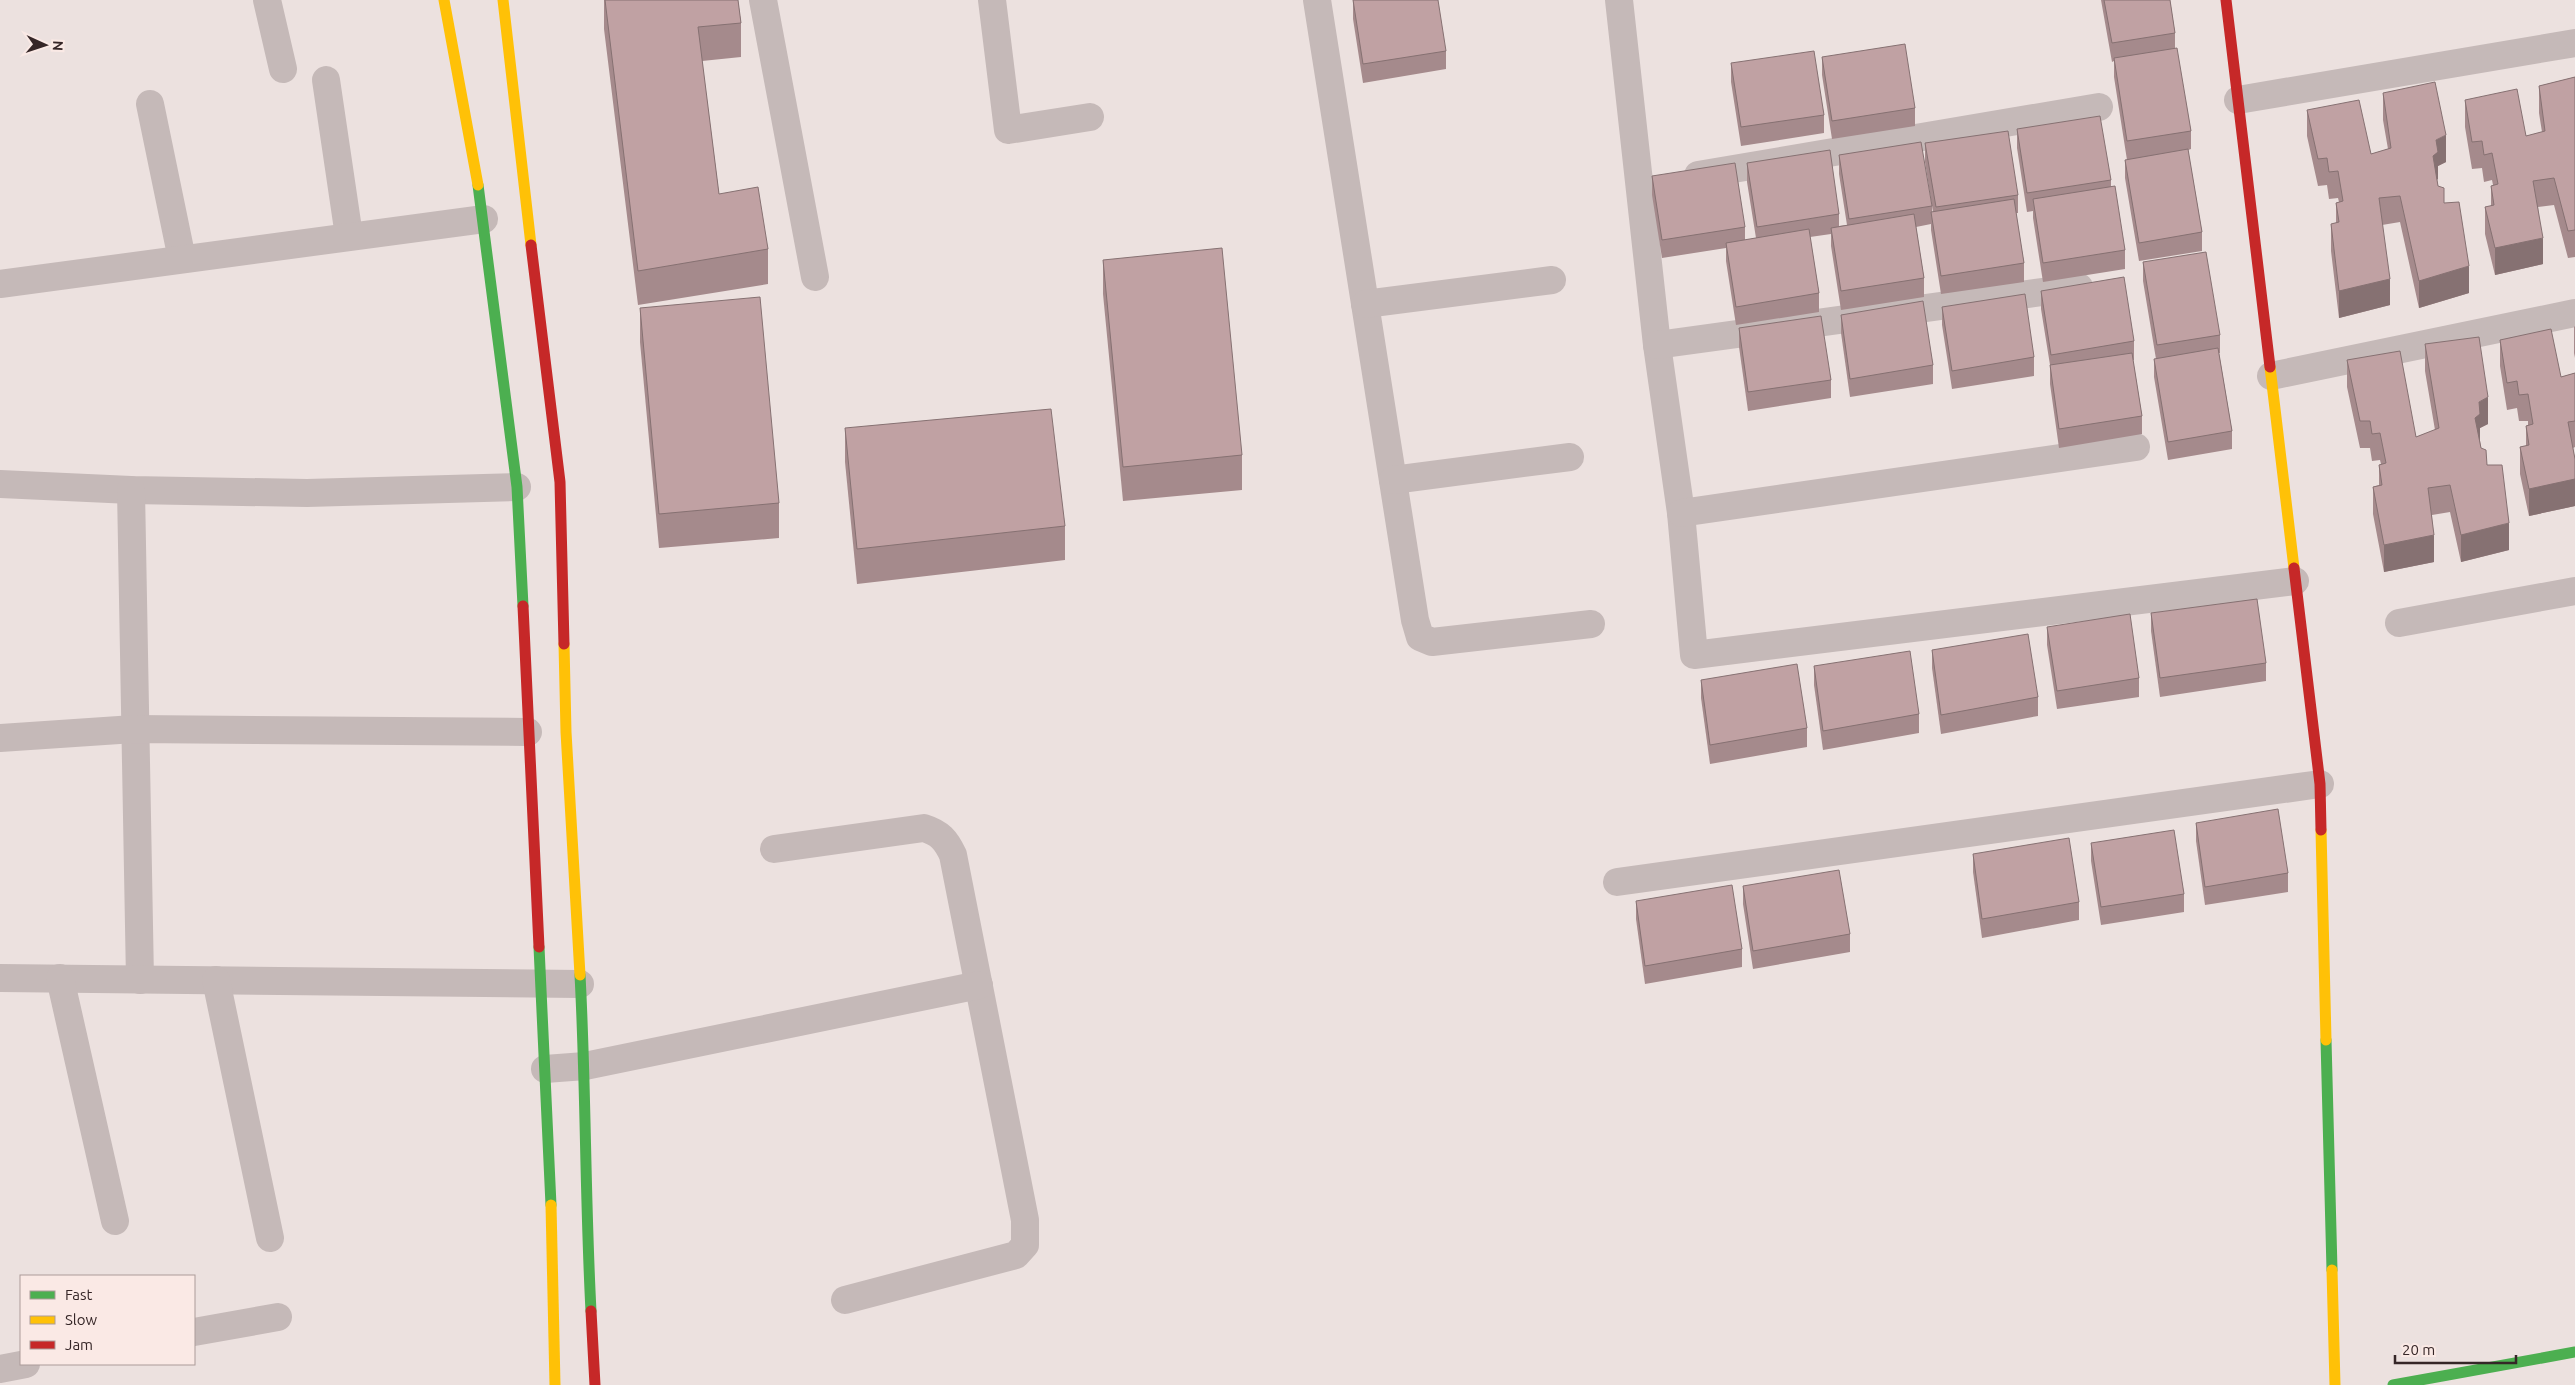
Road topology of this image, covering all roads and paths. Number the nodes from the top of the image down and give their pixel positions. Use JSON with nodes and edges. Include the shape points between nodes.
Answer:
{"nodes":[{"id":1,"x":267,"y":0,"type":"edge"},
{"id":2,"x":444,"y":0,"type":"edge"},
{"id":3,"x":503,"y":0,"type":"edge"},
{"id":4,"x":763,"y":0,"type":"edge"},
{"id":5,"x":992,"y":0,"type":"edge"},
{"id":6,"x":1317,"y":0,"type":"edge"},
{"id":7,"x":1619,"y":0,"type":"edge"},
{"id":8,"x":2226,"y":0,"type":"edge"},
{"id":9,"x":2575,"y":44,"type":"edge"},
{"id":10,"x":283,"y":69,"type":"dead end"},
{"id":11,"x":326,"y":80,"type":"dead end"},
{"id":12,"x":2238,"y":100,"type":"junction"},
{"id":13,"x":150,"y":104,"type":"dead end"},
{"id":14,"x":2099,"y":107,"type":"dead end"},
{"id":15,"x":1090,"y":117,"type":"dead end"},
{"id":16,"x":1656,"y":182,"type":"junction"},
{"id":17,"x":484,"y":219,"type":"junction"},
{"id":18,"x":349,"y":236,"type":"junction"},
{"id":19,"x":182,"y":259,"type":"junction"},
{"id":20,"x":815,"y":277,"type":"dead end"},
{"id":21,"x":1552,"y":280,"type":"dead end"},
{"id":22,"x":0,"y":282,"type":"edge"},
{"id":23,"x":2104,"y":284,"type":"edge"},
{"id":24,"x":1365,"y":304,"type":"junction"},
{"id":25,"x":2575,"y":313,"type":"edge"},
{"id":26,"x":1657,"y":345,"type":"junction"},
{"id":27,"x":2271,"y":376,"type":"junction"},
{"id":28,"x":2136,"y":447,"type":"dead end"},
{"id":29,"x":1570,"y":457,"type":"dead end"},
{"id":30,"x":1393,"y":480,"type":"junction"},
{"id":31,"x":0,"y":484,"type":"edge"},
{"id":32,"x":517,"y":487,"type":"junction"},
{"id":33,"x":131,"y":490,"type":"junction"},
{"id":34,"x":1681,"y":513,"type":"junction"},
{"id":35,"x":2295,"y":581,"type":"junction"},
{"id":36,"x":2575,"y":591,"type":"edge"},
{"id":37,"x":2399,"y":623,"type":"dead end"},
{"id":38,"x":1591,"y":624,"type":"dead end"},
{"id":39,"x":134,"y":729,"type":"junction"},
{"id":40,"x":528,"y":732,"type":"junction"},
{"id":41,"x":0,"y":738,"type":"edge"},
{"id":42,"x":2320,"y":784,"type":"junction"},
{"id":43,"x":774,"y":850,"type":"dead end"},
{"id":44,"x":1617,"y":882,"type":"dead end"},
{"id":45,"x":0,"y":978,"type":"edge"},
{"id":46,"x":60,"y":978,"type":"junction"},
{"id":47,"x":140,"y":980,"type":"junction"},
{"id":48,"x":216,"y":980,"type":"junction"},
{"id":49,"x":539,"y":984,"type":"junction"},
{"id":50,"x":580,"y":984,"type":"junction"},
{"id":51,"x":979,"y":985,"type":"junction"},
{"id":52,"x":585,"y":1066,"type":"junction"},
{"id":53,"x":545,"y":1069,"type":"junction"},
{"id":54,"x":115,"y":1221,"type":"dead end"},
{"id":55,"x":270,"y":1238,"type":"dead end"},
{"id":56,"x":845,"y":1300,"type":"dead end"},
{"id":57,"x":278,"y":1316,"type":"dead end"},
{"id":58,"x":195,"y":1332,"type":"edge"},
{"id":59,"x":2575,"y":1352,"type":"edge"},
{"id":60,"x":21,"y":1365,"type":"edge"},
{"id":61,"x":0,"y":1369,"type":"edge"},
{"id":62,"x":555,"y":1385,"type":"edge"},
{"id":63,"x":595,"y":1385,"type":"edge"},
{"id":64,"x":2334,"y":1385,"type":"edge"},
{"id":65,"x":2393,"y":1385,"type":"edge"}],
"edges":[{"from":1,"to":10,"type":"street"},
{"from":2,"to":17,"type":"street"},
{"from":3,"to":50,"type":"street","via":[[560,482],[566,732]]},
{"from":4,"to":20,"type":"street"},
{"from":5,"to":15,"type":"street","via":[[1008,130]]},
{"from":6,"to":24,"type":"street"},
{"from":7,"to":16,"type":"street"},
{"from":8,"to":12,"type":"street"},
{"from":9,"to":12,"type":"street"},
{"from":11,"to":18,"type":"street"},
{"from":12,"to":27,"type":"street"},
{"from":13,"to":19,"type":"street"},
{"from":14,"to":16,"type":"street"},
{"from":16,"to":26,"type":"street"},
{"from":17,"to":18,"type":"street"},
{"from":17,"to":32,"type":"street"},
{"from":18,"to":19,"type":"street"},
{"from":19,"to":22,"type":"street"},
{"from":21,"to":24,"type":"street"},
{"from":23,"to":26,"type":"street"},
{"from":24,"to":30,"type":"street"},
{"from":25,"to":27,"type":"street"},
{"from":26,"to":34,"type":"street"},
{"from":27,"to":35,"type":"street"},
{"from":28,"to":34,"type":"street"},
{"from":29,"to":30,"type":"street"},
{"from":30,"to":38,"type":"street","via":[[1420,637],[1432,642]]},
{"from":31,"to":33,"type":"street"},
{"from":32,"to":33,"type":"street","via":[[307,493]]},
{"from":32,"to":40,"type":"street"},
{"from":33,"to":39,"type":"street"},
{"from":34,"to":35,"type":"street","via":[[1694,655]]},
{"from":35,"to":42,"type":"street"},
{"from":36,"to":37,"type":"street"},
{"from":39,"to":40,"type":"street"},
{"from":39,"to":41,"type":"street"},
{"from":39,"to":47,"type":"street"},
{"from":40,"to":49,"type":"street"},
{"from":42,"to":44,"type":"street"},
{"from":42,"to":64,"type":"street"},
{"from":43,"to":51,"type":"street","via":[[907,829],[924,828],[936,832],[946,840],[953,855]]},
{"from":45,"to":46,"type":"street"},
{"from":46,"to":47,"type":"street"},
{"from":46,"to":54,"type":"street"},
{"from":47,"to":48,"type":"street"},
{"from":48,"to":49,"type":"street"},
{"from":48,"to":55,"type":"street"},
{"from":49,"to":50,"type":"street"},
{"from":49,"to":53,"type":"street"},
{"from":50,"to":52,"type":"street"},
{"from":51,"to":52,"type":"street"},
{"from":51,"to":56,"type":"street","via":[[1026,1220],[1025,1245],[1016,1255]]},
{"from":52,"to":53,"type":"street"},
{"from":52,"to":63,"type":"street","via":[[587,1238]]},
{"from":53,"to":62,"type":"street"},
{"from":57,"to":58,"type":"street"},
{"from":59,"to":65,"type":"street"},
{"from":60,"to":61,"type":"street"}]}
